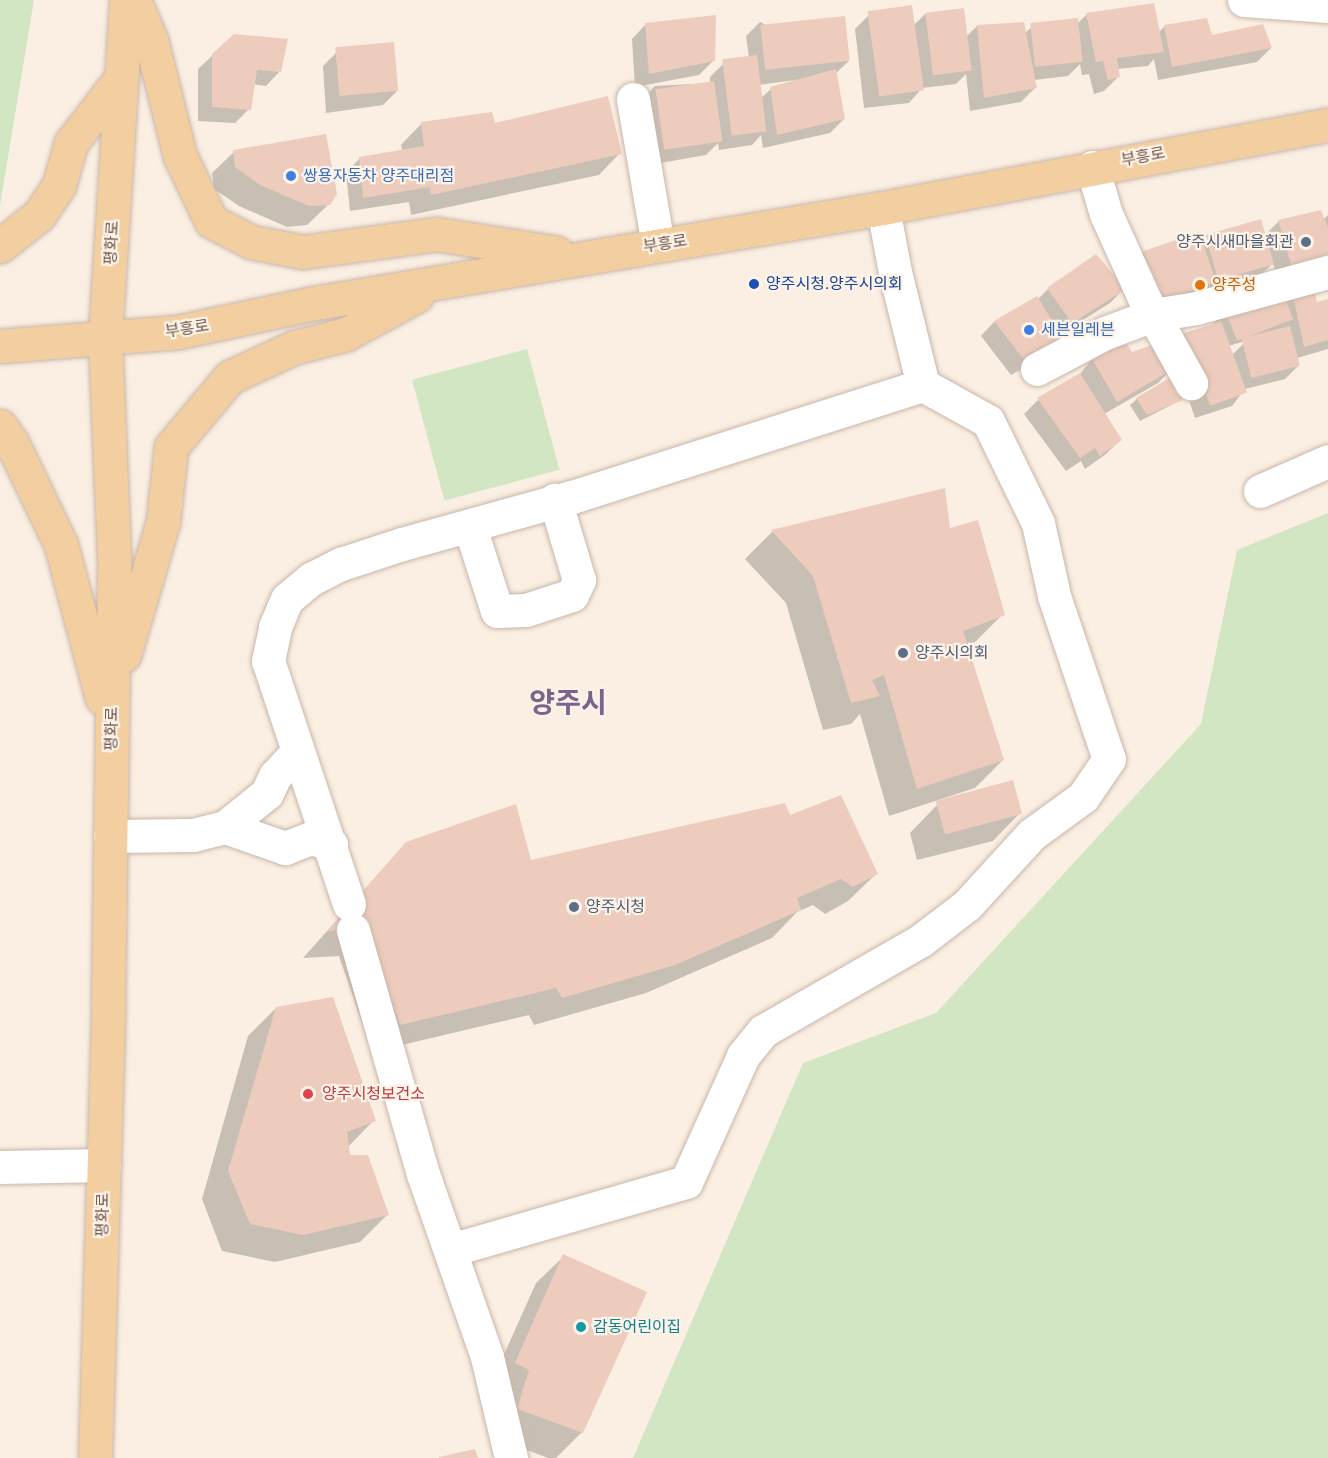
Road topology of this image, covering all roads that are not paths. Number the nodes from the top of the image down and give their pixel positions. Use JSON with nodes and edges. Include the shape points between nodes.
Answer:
{"nodes":[{"id":1,"x":126,"y":0,"type":"edge"},
{"id":2,"x":134,"y":0,"type":"edge"},
{"id":3,"x":1244,"y":0,"type":"edge"},
{"id":4,"x":1328,"y":6,"type":"edge"},
{"id":5,"x":122,"y":77,"type":"junction"},
{"id":6,"x":633,"y":99,"type":"dead end"},
{"id":7,"x":1328,"y":125,"type":"edge"},
{"id":8,"x":1092,"y":166,"type":"junction"},
{"id":9,"x":883,"y":208,"type":"junction"},
{"id":10,"x":658,"y":245,"type":"junction"},
{"id":11,"x":0,"y":246,"type":"edge"},
{"id":12,"x":579,"y":256,"type":"junction"},
{"id":13,"x":1328,"y":272,"type":"edge"},
{"id":14,"x":436,"y":285,"type":"junction"},
{"id":15,"x":1153,"y":315,"type":"junction"},
{"id":16,"x":105,"y":338,"type":"junction"},
{"id":17,"x":0,"y":346,"type":"edge"},
{"id":18,"x":1037,"y":369,"type":"dead end"},
{"id":19,"x":1191,"y":383,"type":"dead end"},
{"id":20,"x":923,"y":385,"type":"junction"},
{"id":21,"x":0,"y":426,"type":"edge"},
{"id":22,"x":1328,"y":460,"type":"edge"},
{"id":23,"x":1260,"y":491,"type":"dead end"},
{"id":24,"x":555,"y":500,"type":"junction"},
{"id":25,"x":470,"y":527,"type":"junction"},
{"id":26,"x":113,"y":691,"type":"junction"},
{"id":27,"x":112,"y":739,"type":"junction"},
{"id":28,"x":297,"y":752,"type":"junction"},
{"id":29,"x":225,"y":828,"type":"junction"},
{"id":30,"x":110,"y":837,"type":"junction"},
{"id":31,"x":331,"y":844,"type":"junction"},
{"id":32,"x":104,"y":1165,"type":"junction"},
{"id":33,"x":0,"y":1167,"type":"edge"},
{"id":34,"x":451,"y":1250,"type":"junction"},
{"id":35,"x":95,"y":1458,"type":"edge"},
{"id":36,"x":511,"y":1458,"type":"edge"}],
"edges":[{"from":1,"to":5,"type":"main road","name":"평화로"},
{"from":2,"to":12,"type":"main road","via":[[151,40],[180,156],[211,221],[251,242],[303,252],[436,234]]},
{"from":3,"to":4,"type":"street"},
{"from":5,"to":11,"type":"main road","via":[[71,143],[59,185],[39,215]]},
{"from":5,"to":16,"type":"main road","name":"평화로"},
{"from":6,"to":10,"type":"street"},
{"from":7,"to":8,"type":"main road","name":"부흥로"},
{"from":8,"to":9,"type":"main road","name":"부흥로"},
{"from":8,"to":15,"type":"street","via":[[1106,214]]},
{"from":9,"to":10,"type":"main road","name":"부흥로"},
{"from":9,"to":20,"type":"street","via":[[894,272]]},
{"from":10,"to":12,"type":"main road","name":"부흥로"},
{"from":12,"to":14,"type":"main road","name":"부흥로"},
{"from":13,"to":15,"type":"street","via":[[1196,308]]},
{"from":14,"to":16,"type":"main road","name":"부흥로","via":[[315,303],[178,332]]},
{"from":14,"to":26,"type":"main road","via":[[346,334],[295,347],[230,377],[171,447],[164,522]]},
{"from":15,"to":18,"type":"street","via":[[1105,333]]},
{"from":15,"to":19,"type":"street"},
{"from":16,"to":17,"type":"main road","name":"부흥로"},
{"from":16,"to":26,"type":"main road","name":"평화로","via":[[114,555]]},
{"from":20,"to":24,"type":"street"},
{"from":20,"to":34,"type":"street","via":[[988,421],[1007,455],[1038,523],[1054,596],[1109,759],[1083,797],[1032,834],[967,905],[920,941],[763,1030],[743,1056],[686,1182]]},
{"from":21,"to":27,"type":"main road","via":[[61,545]]},
{"from":22,"to":23,"type":"street"},
{"from":24,"to":25,"type":"street"},
{"from":24,"to":25,"type":"street","via":[[579,580],[572,595],[526,610],[497,610]]},
{"from":25,"to":28,"type":"street","via":[[340,564],[311,579],[287,599],[275,627],[268,661]]},
{"from":26,"to":27,"type":"main road","name":"평화로"},
{"from":27,"to":30,"type":"main road","name":"평화로"},
{"from":28,"to":29,"type":"street","via":[[275,776],[267,793]]},
{"from":28,"to":31,"type":"street"},
{"from":29,"to":30,"type":"street","via":[[193,835]]},
{"from":29,"to":31,"type":"street","via":[[285,848],[312,838]]},
{"from":30,"to":32,"type":"main road","name":"평화로"},
{"from":31,"to":34,"type":"street","via":[[423,1174]]},
{"from":32,"to":33,"type":"street"},
{"from":32,"to":35,"type":"main road","name":"평화로"},
{"from":34,"to":36,"type":"street","via":[[487,1357]]}]}
